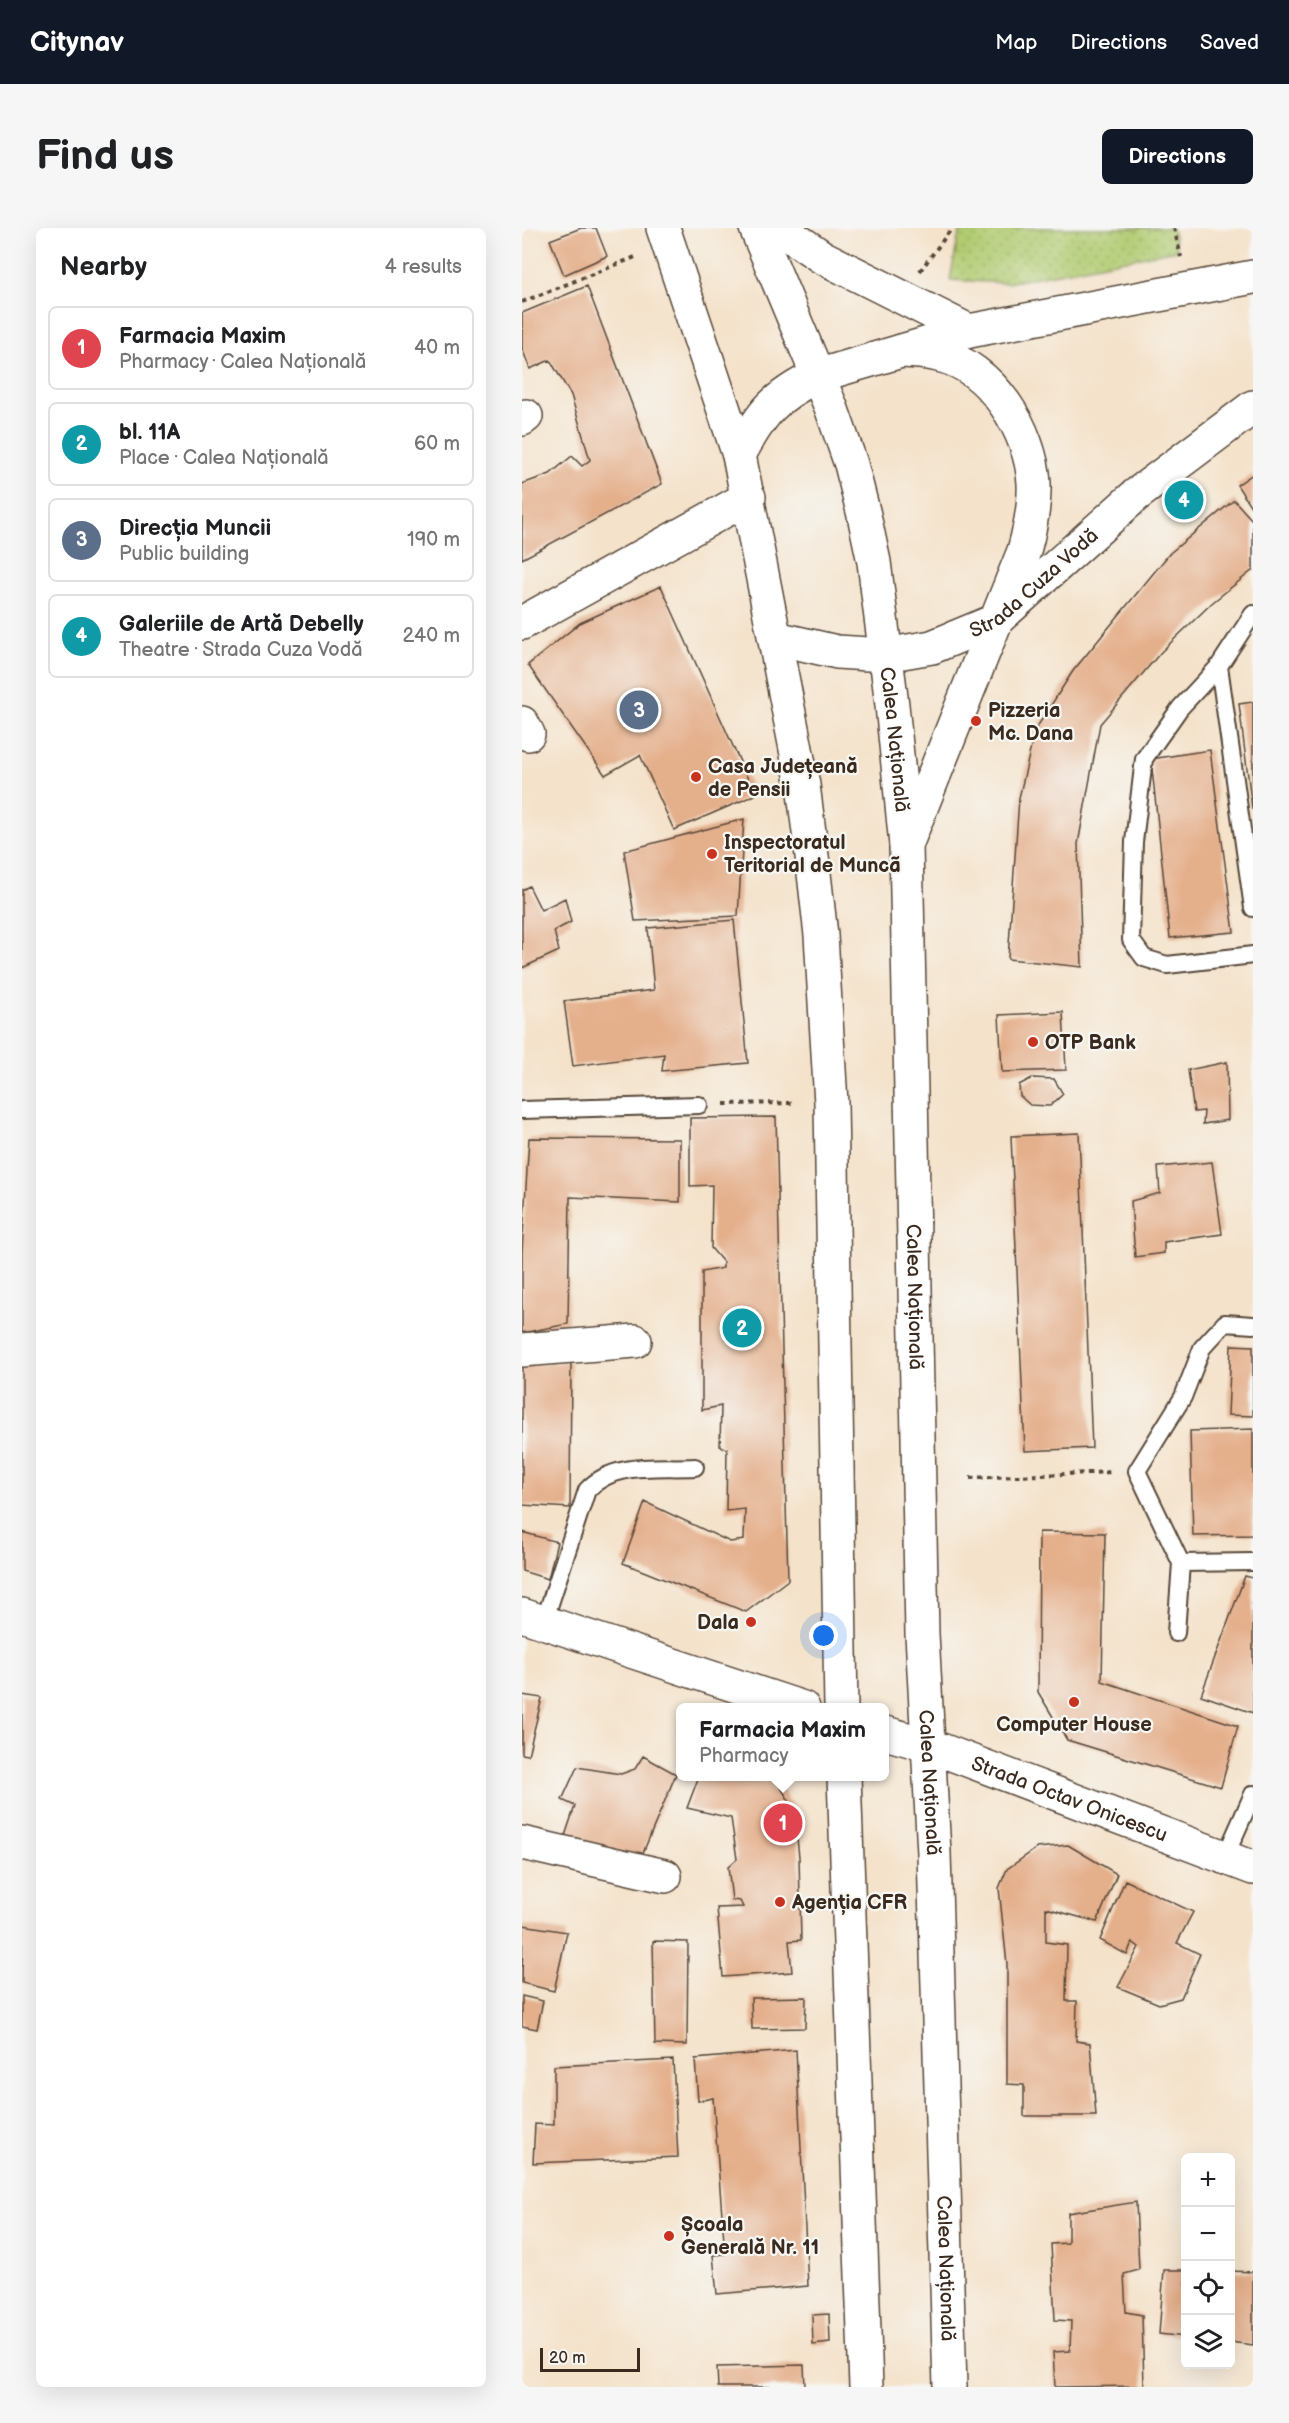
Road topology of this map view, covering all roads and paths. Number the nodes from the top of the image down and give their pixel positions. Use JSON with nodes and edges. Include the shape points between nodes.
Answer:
{"nodes":[{"id":1,"x":756,"y":228,"type":"edge"},
{"id":2,"x":778,"y":228,"type":"edge"},
{"id":3,"x":952,"y":228,"type":"edge"},
{"id":4,"x":1174,"y":228,"type":"edge"},
{"id":5,"x":666,"y":236,"type":"edge"},
{"id":6,"x":1182,"y":258,"type":"dead end"},
{"id":7,"x":918,"y":274,"type":"dead end"},
{"id":8,"x":1253,"y":276,"type":"edge"},
{"id":9,"x":522,"y":302,"type":"edge"},
{"id":10,"x":969,"y":331,"type":"junction"},
{"id":11,"x":902,"y":351,"type":"junction"},
{"id":12,"x":818,"y":376,"type":"junction"},
{"id":13,"x":1253,"y":407,"type":"edge"},
{"id":14,"x":739,"y":455,"type":"junction"},
{"id":15,"x":749,"y":497,"type":"junction"},
{"id":16,"x":1253,"y":614,"type":"edge"},
{"id":17,"x":995,"y":621,"type":"junction"},
{"id":18,"x":522,"y":623,"type":"edge"},
{"id":19,"x":776,"y":638,"type":"junction"},
{"id":20,"x":885,"y":655,"type":"junction"},
{"id":21,"x":1219,"y":666,"type":"junction"},
{"id":22,"x":906,"y":845,"type":"junction"},
{"id":23,"x":1253,"y":908,"type":"edge"},
{"id":24,"x":1253,"y":955,"type":"edge"},
{"id":25,"x":792,"y":1103,"type":"dead end"},
{"id":26,"x":699,"y":1105,"type":"joint"},
{"id":27,"x":522,"y":1110,"type":"edge"},
{"id":28,"x":1253,"y":1325,"type":"edge"},
{"id":29,"x":635,"y":1341,"type":"dead end"},
{"id":30,"x":522,"y":1350,"type":"edge"},
{"id":31,"x":695,"y":1467,"type":"dead end"},
{"id":32,"x":1137,"y":1471,"type":"junction"},
{"id":33,"x":970,"y":1478,"type":"dead end"},
{"id":34,"x":1253,"y":1562,"type":"edge"},
{"id":35,"x":1181,"y":1563,"type":"junction"},
{"id":36,"x":533,"y":1618,"type":"edge"},
{"id":37,"x":1176,"y":1633,"type":"dead end"},
{"id":38,"x":791,"y":1703,"type":"edge"},
{"id":39,"x":842,"y":1703,"type":"edge"},
{"id":40,"x":889,"y":1734,"type":"edge"},
{"id":41,"x":928,"y":1745,"type":"junction"},
{"id":42,"x":844,"y":1781,"type":"edge"},
{"id":43,"x":1253,"y":1794,"type":"edge"},
{"id":44,"x":522,"y":1843,"type":"edge"},
{"id":45,"x":1239,"y":1862,"type":"edge"},
{"id":46,"x":664,"y":1876,"type":"dead end"},
{"id":47,"x":866,"y":2387,"type":"edge"},
{"id":48,"x":950,"y":2387,"type":"edge"}],
"edges":[{"from":1,"to":12,"type":"main road","name":"Calea Națională"},
{"from":2,"to":10,"type":"main road","via":[[822,257]]},
{"from":3,"to":7,"type":"path"},
{"from":4,"to":6,"type":"path"},
{"from":5,"to":9,"type":"path"},
{"from":5,"to":14,"type":"main road"},
{"from":8,"to":10,"type":"main road"},
{"from":10,"to":11,"type":"main road"},
{"from":11,"to":12,"type":"main road"},
{"from":11,"to":17,"type":"main road","via":[[938,355],[974,371],[988,382],[1025,442],[1034,483],[1029,532]]},
{"from":12,"to":14,"type":"main road","via":[[768,407]]},
{"from":12,"to":20,"type":"main road","name":"Calea Națională","via":[[851,464],[864,515]]},
{"from":13,"to":17,"type":"main road","name":"Strada Cuza Vodă","via":[[1136,495]]},
{"from":14,"to":15,"type":"main road"},
{"from":15,"to":18,"type":"main road"},
{"from":15,"to":19,"type":"main road"},
{"from":16,"to":21,"type":"lane"},
{"from":17,"to":20,"type":"main road","name":"Strada Cuza Vodă","via":[[932,647]]},
{"from":17,"to":22,"type":"main road"},
{"from":19,"to":20,"type":"main road","name":"Strada Cuza Vodă","via":[[837,651]]},
{"from":19,"to":39,"type":"main road","via":[[803,785],[821,935],[831,1103]]},
{"from":20,"to":22,"type":"main road","name":"Calea Națională"},
{"from":21,"to":23,"type":"lane"},
{"from":21,"to":24,"type":"lane","via":[[1180,708],[1144,759],[1134,842],[1131,940],[1144,958],[1167,965]]},
{"from":22,"to":41,"type":"main road","name":"Calea Națională","via":[[922,1634]]},
{"from":25,"to":26,"type":"path"},
{"from":26,"to":27,"type":"lane"},
{"from":28,"to":32,"type":"lane","via":[[1225,1323],[1202,1348],[1183,1397]]},
{"from":29,"to":30,"type":"main road"},
{"from":31,"to":36,"type":"lane","via":[[616,1470],[598,1478],[587,1490]]},
{"from":32,"to":33,"type":"path"},
{"from":32,"to":35,"type":"lane"},
{"from":34,"to":35,"type":"lane"},
{"from":35,"to":37,"type":"lane"},
{"from":36,"to":38,"type":"main road"},
{"from":40,"to":41,"type":"main road","name":"Strada Octav Onicescu"},
{"from":41,"to":45,"type":"main road","name":"Strada Octav Onicescu"},
{"from":41,"to":48,"type":"main road","name":"Calea Națională"},
{"from":42,"to":47,"type":"main road"},
{"from":43,"to":45,"type":"lane"},
{"from":44,"to":46,"type":"main road"}]}
